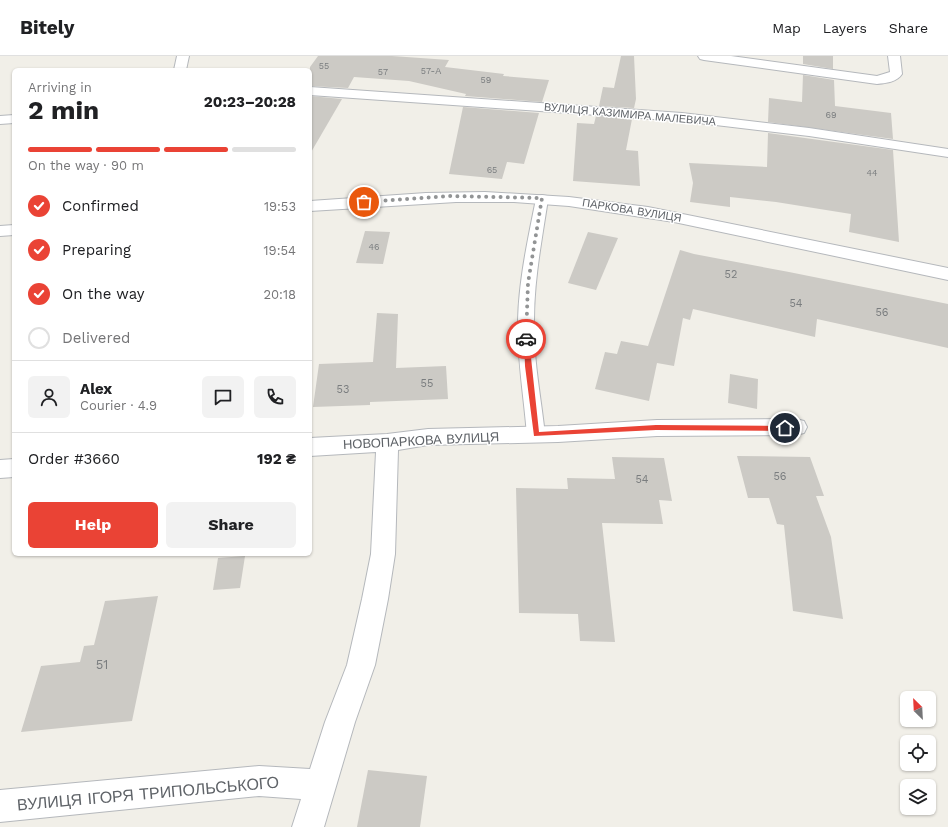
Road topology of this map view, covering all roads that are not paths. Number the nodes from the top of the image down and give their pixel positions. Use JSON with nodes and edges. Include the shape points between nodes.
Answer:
{"nodes":[{"id":1,"x":183,"y":56,"type":"edge"},
{"id":2,"x":704,"y":56,"type":"edge"},
{"id":3,"x":894,"y":56,"type":"edge"},
{"id":4,"x":180,"y":68,"type":"edge"},
{"id":5,"x":312,"y":91,"type":"edge"},
{"id":6,"x":12,"y":119,"type":"edge"},
{"id":7,"x":0,"y":120,"type":"edge"},
{"id":8,"x":948,"y":153,"type":"edge"},
{"id":9,"x":542,"y":198,"type":"junction"},
{"id":10,"x":312,"y":206,"type":"edge"},
{"id":11,"x":12,"y":230,"type":"edge"},
{"id":12,"x":0,"y":231,"type":"edge"},
{"id":13,"x":948,"y":274,"type":"edge"},
{"id":14,"x":796,"y":427,"type":"dead end"},
{"id":15,"x":536,"y":435,"type":"junction"},
{"id":16,"x":387,"y":443,"type":"junction"},
{"id":17,"x":312,"y":447,"type":"edge"},
{"id":18,"x":12,"y":468,"type":"edge"},
{"id":19,"x":0,"y":469,"type":"edge"},
{"id":20,"x":320,"y":786,"type":"junction"},
{"id":21,"x":0,"y":806,"type":"edge"},
{"id":22,"x":308,"y":827,"type":"edge"}],
"edges":[{"from":1,"to":4,"type":"street"},
{"from":2,"to":3,"type":"street","via":[[868,80],[886,79],[896,74]]},
{"from":5,"to":8,"type":"street","name":"ВУЛИЦЯ КАЗИМИРА МАЛЕВИЧА","via":[[682,117],[802,131]]},
{"from":6,"to":7,"type":"street"},
{"from":9,"to":10,"type":"street","name":"ПАРКОВА ВУЛИЦЯ","via":[[449,196]]},
{"from":9,"to":13,"type":"street","name":"ПАРКОВА ВУЛИЦЯ","via":[[622,207]]},
{"from":9,"to":15,"type":"lane","via":[[526,309],[528,366]]},
{"from":11,"to":12,"type":"street"},
{"from":14,"to":15,"type":"street","name":"НОВОПАРКОВА ВУЛИЦЯ","via":[[656,428]]},
{"from":15,"to":16,"type":"street","name":"НОВОПАРКОВА ВУЛИЦЯ","via":[[428,437]]},
{"from":16,"to":17,"type":"street","name":"НОВОПАРКОВА ВУЛИЦЯ"},
{"from":16,"to":20,"type":"street","via":[[383,554],[375,599],[361,664]]},
{"from":18,"to":19,"type":"street"},
{"from":20,"to":21,"type":"street","name":"ВУЛИЦЯ ІГОРЯ ТРИПОЛЬСЬКОГО","via":[[259,781]]},
{"from":20,"to":22,"type":"street"}]}
